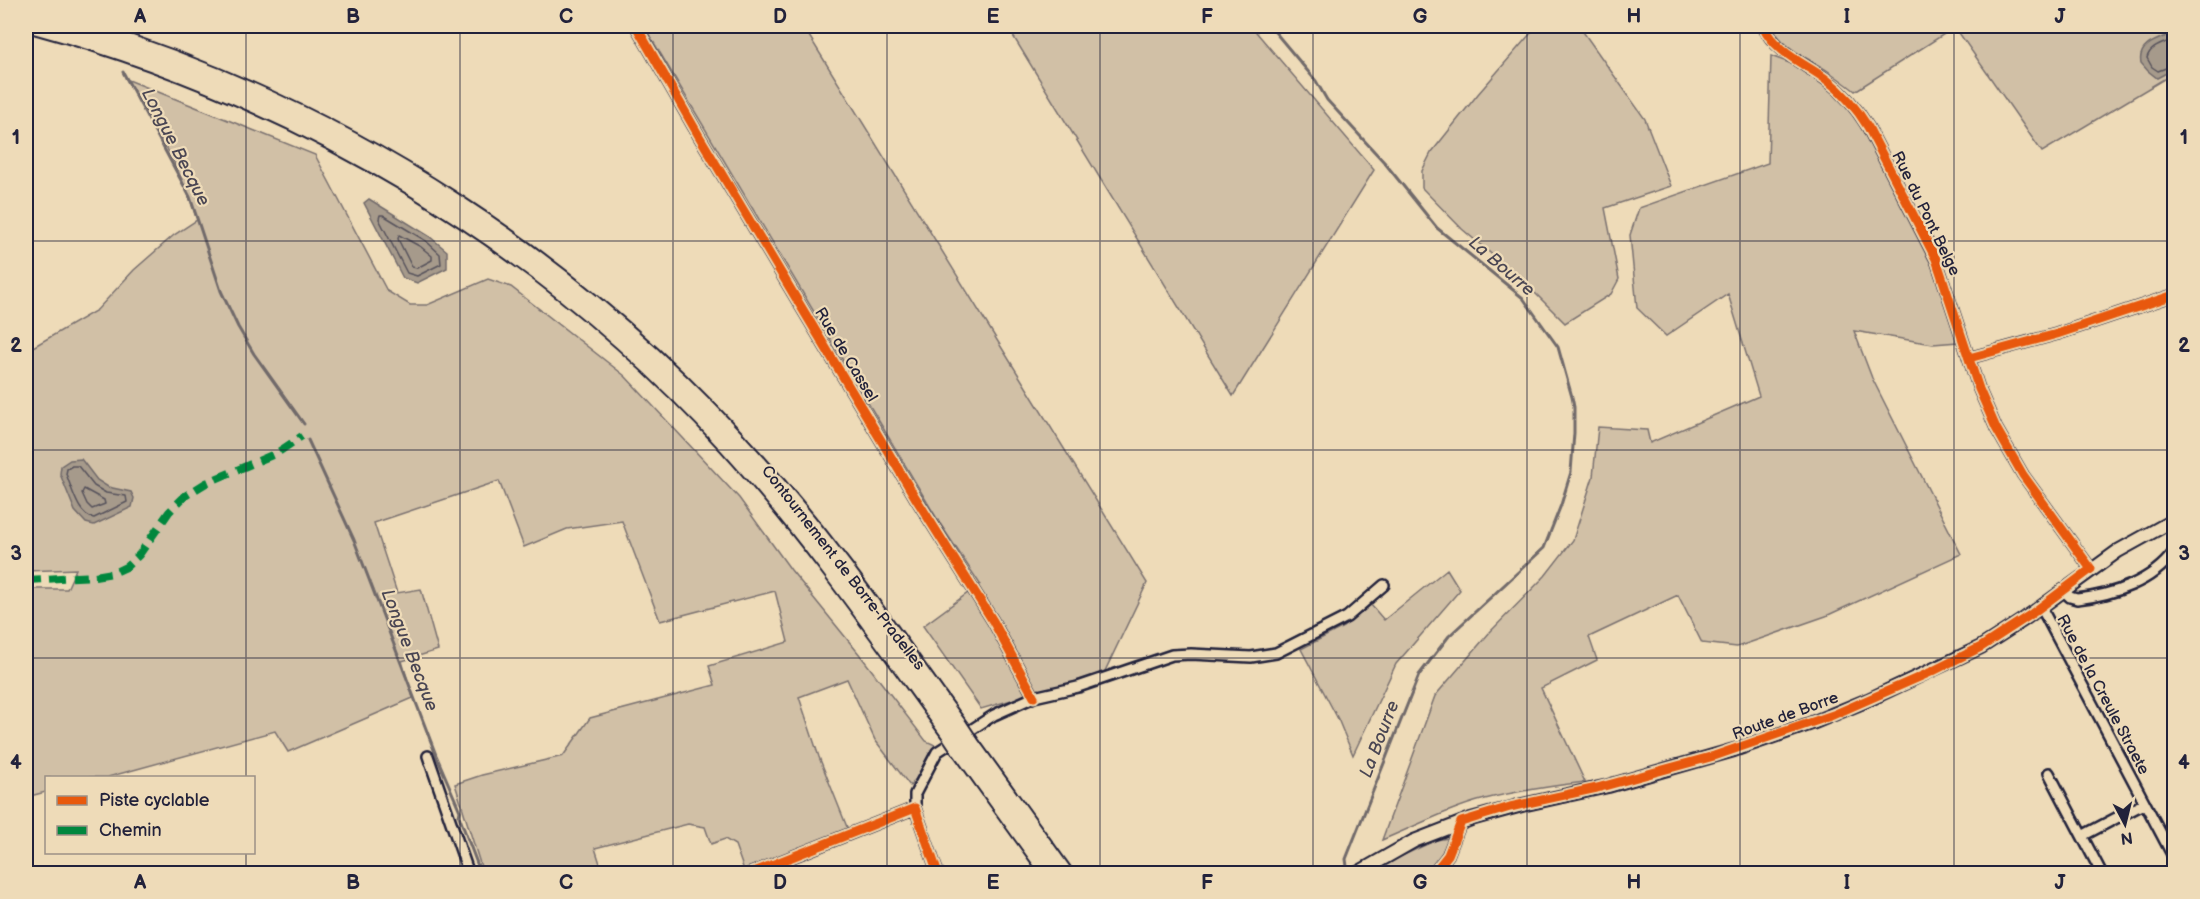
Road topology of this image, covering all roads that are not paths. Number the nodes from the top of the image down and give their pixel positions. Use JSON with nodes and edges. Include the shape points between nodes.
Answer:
{"nodes":[{"id":1,"x":34,"y":26,"type":"edge"},
{"id":2,"x":80,"y":26,"type":"edge"},
{"id":3,"x":636,"y":26,"type":"edge"},
{"id":4,"x":1763,"y":26,"type":"edge"},
{"id":5,"x":2175,"y":295,"type":"edge"},
{"id":6,"x":1969,"y":358,"type":"junction"},
{"id":7,"x":2175,"y":520,"type":"edge"},
{"id":8,"x":2175,"y":552,"type":"edge"},
{"id":9,"x":2091,"y":569,"type":"junction"},
{"id":10,"x":1384,"y":585,"type":"dead end"},
{"id":11,"x":2062,"y":590,"type":"junction"},
{"id":12,"x":2041,"y":607,"type":"junction"},
{"id":13,"x":1034,"y":697,"type":"junction"},
{"id":14,"x":954,"y":730,"type":"junction"},
{"id":15,"x":965,"y":745,"type":"junction"},
{"id":16,"x":428,"y":756,"type":"dead end"},
{"id":17,"x":2049,"y":773,"type":"dead end"},
{"id":18,"x":2145,"y":803,"type":"junction"},
{"id":19,"x":915,"y":808,"type":"junction"},
{"id":20,"x":1461,"y":822,"type":"junction"},
{"id":21,"x":2082,"y":836,"type":"junction"},
{"id":22,"x":2175,"y":858,"type":"edge"},
{"id":23,"x":469,"y":873,"type":"edge"},
{"id":24,"x":749,"y":873,"type":"edge"},
{"id":25,"x":938,"y":873,"type":"edge"},
{"id":26,"x":1049,"y":873,"type":"edge"},
{"id":27,"x":1066,"y":873,"type":"edge"},
{"id":28,"x":1356,"y":873,"type":"edge"},
{"id":29,"x":1433,"y":873,"type":"edge"},
{"id":30,"x":2102,"y":873,"type":"edge"}],
"edges":[{"from":1,"to":14,"type":"highway","name":"Contournement de Borre-Pradelles","via":[[167,68],[318,135],[439,205],[560,290],[664,381],[748,470]]},
{"from":2,"to":14,"type":"highway","via":[[220,75],[346,135],[459,202],[579,289],[683,382],[766,470],[832,552]]},
{"from":3,"to":13,"type":"street","name":"Rue de Cassel","via":[[897,468],[993,621]]},
{"from":4,"to":6,"type":"street","name":"Rue du Pont Belge","via":[[1780,49],[1839,90],[1864,120],[1932,250]]},
{"from":5,"to":6,"type":"street"},
{"from":6,"to":9,"type":"street","name":"Rue du Pont Belge","via":[[2006,447]]},
{"from":7,"to":9,"type":"main road","name":"Route de Borre"},
{"from":8,"to":11,"type":"street","via":[[2153,572],[2123,589],[2077,599]]},
{"from":9,"to":11,"type":"main road","name":"Route de Borre"},
{"from":10,"to":13,"type":"street","via":[[1341,620],[1276,653],[1251,657],[1172,655],[1078,687]]},
{"from":11,"to":12,"type":"main road","name":"Route de Borre"},
{"from":12,"to":18,"type":"street","name":"Rue de la Creule Straete"},
{"from":12,"to":20,"type":"main road","name":"Route de Borre","via":[[1963,657],[1812,723],[1672,768]]},
{"from":13,"to":19,"type":"street","via":[[987,719],[937,752],[915,794]]},
{"from":14,"to":15,"type":"highway","bridge":true},
{"from":15,"to":26,"type":"highway"},
{"from":15,"to":27,"type":"highway"},
{"from":16,"to":23,"type":"street"},
{"from":17,"to":21,"type":"street"},
{"from":18,"to":21,"type":"street"},
{"from":18,"to":22,"type":"street","name":"Rue de la Creule Straete"},
{"from":19,"to":24,"type":"street"},
{"from":19,"to":25,"type":"street"},
{"from":20,"to":28,"type":"main road","name":"Route de Borre","via":[[1414,841]]},
{"from":20,"to":29,"type":"street","via":[[1448,855]]},
{"from":21,"to":30,"type":"street"}]}
